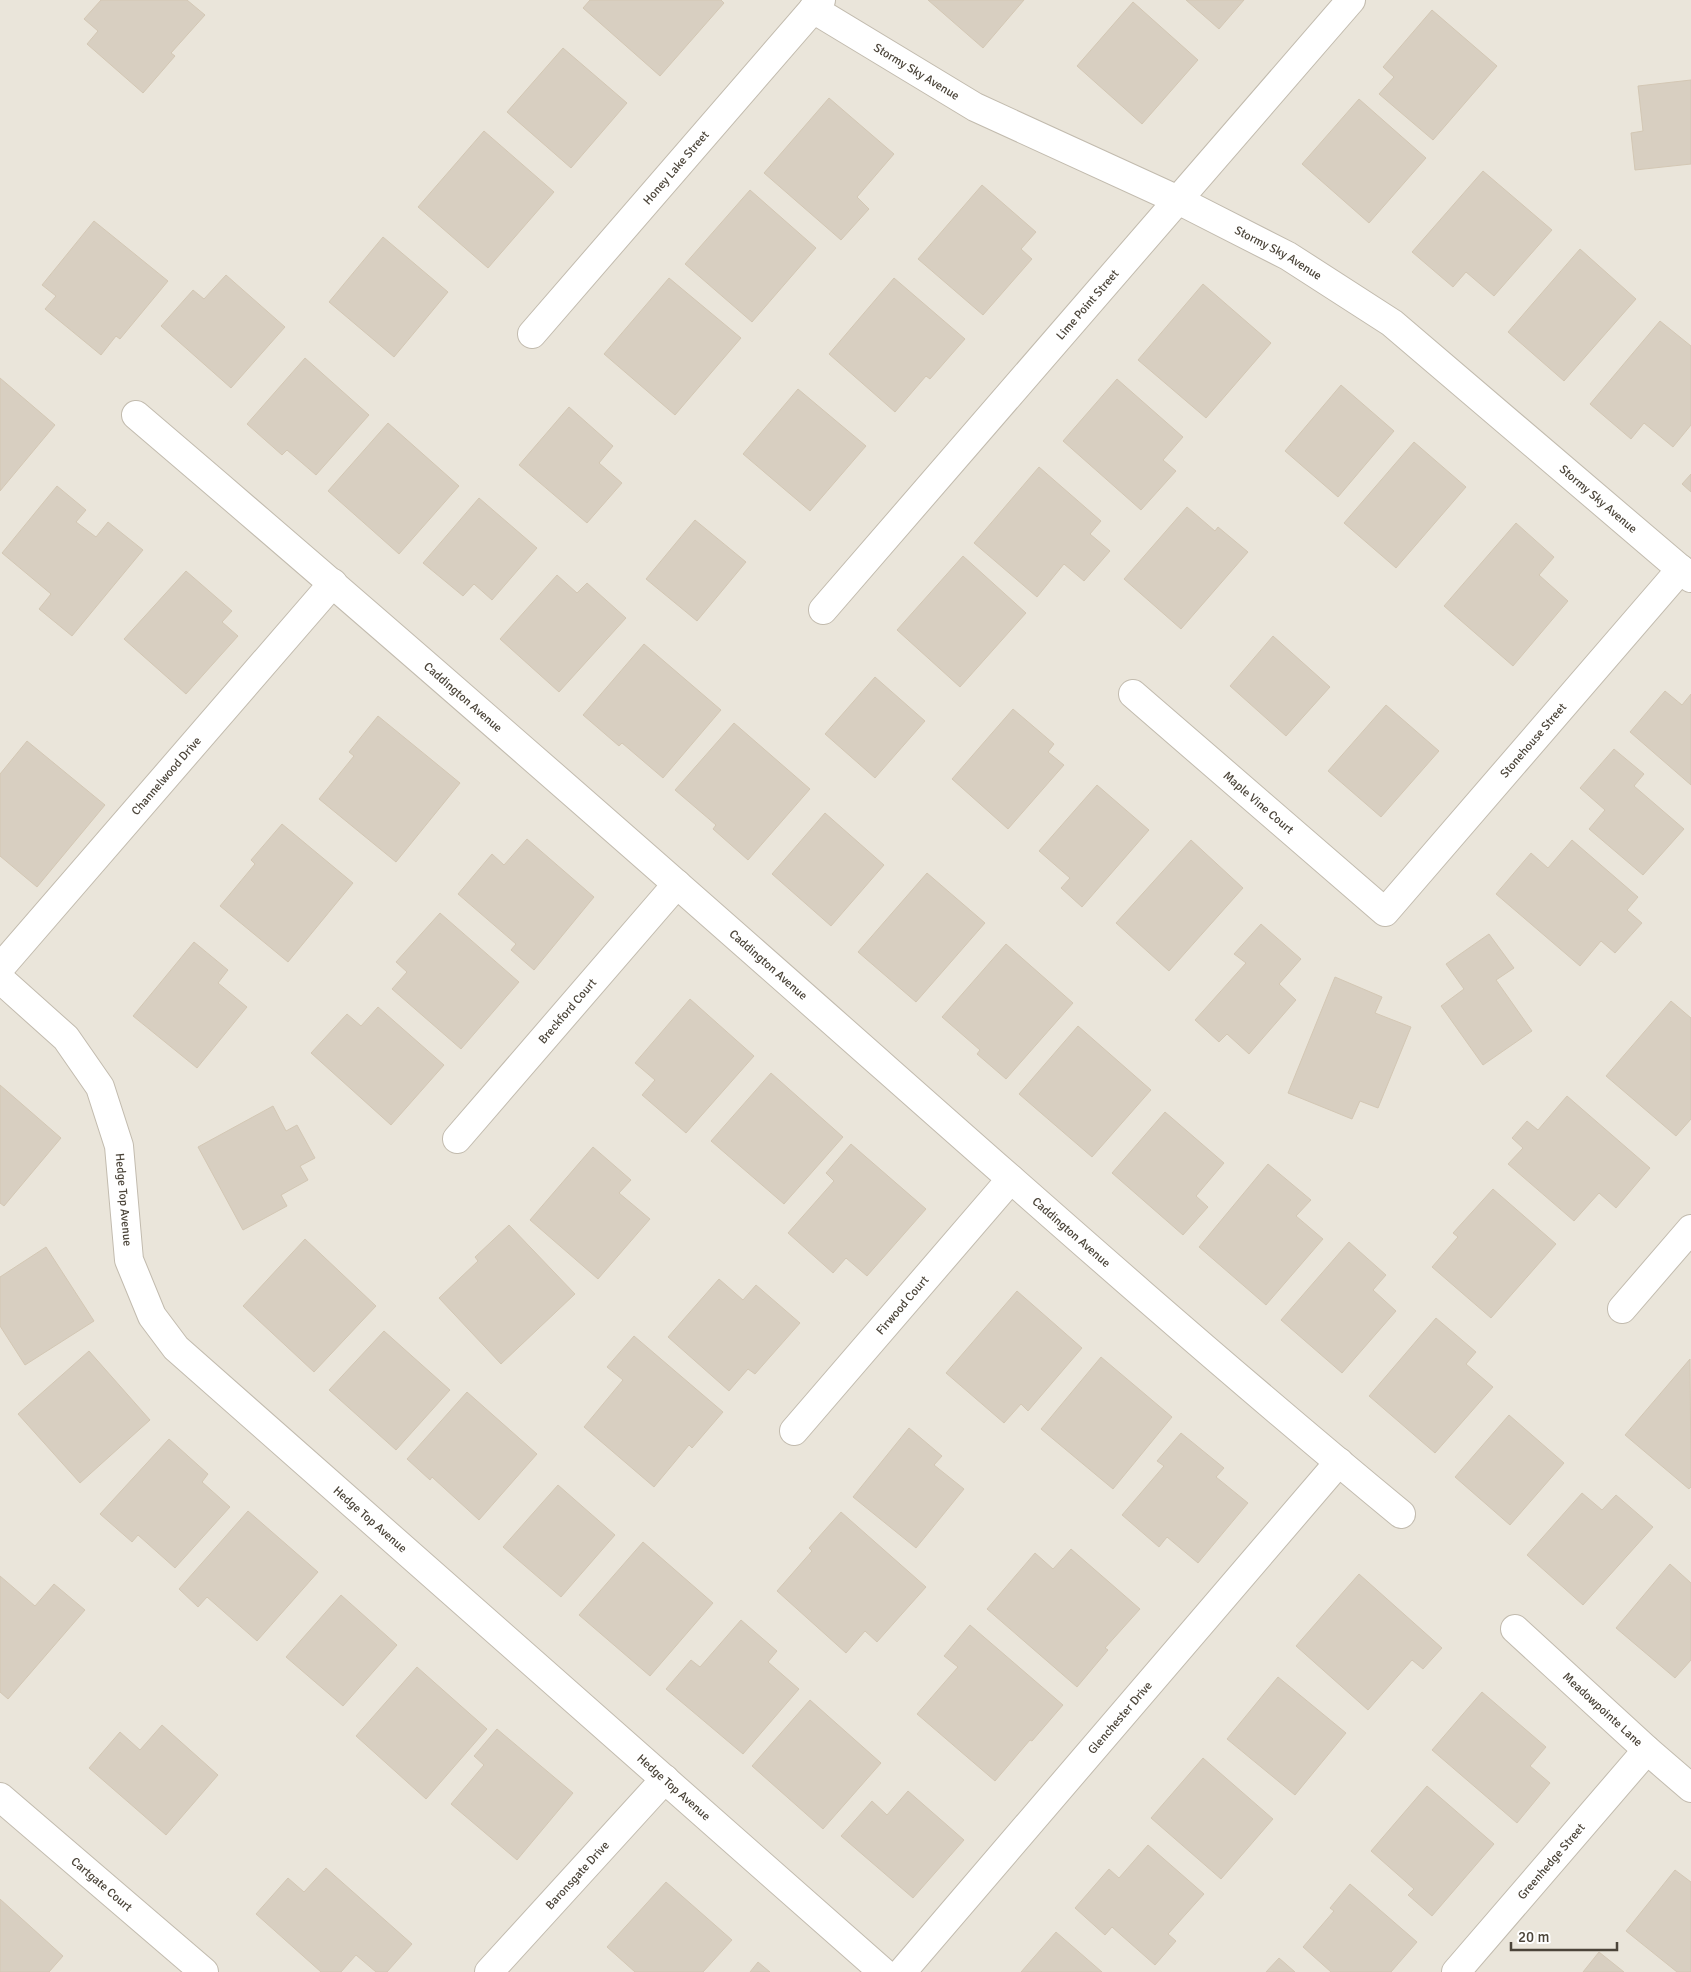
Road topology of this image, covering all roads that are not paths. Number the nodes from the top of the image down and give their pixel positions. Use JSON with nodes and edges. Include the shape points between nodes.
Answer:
{"nodes":[{"id":1,"x":1351,"y":0,"type":"edge"},
{"id":2,"x":817,"y":4,"type":"edge"},
{"id":3,"x":1178,"y":200,"type":"junction"},
{"id":4,"x":532,"y":334,"type":"dead end"},
{"id":5,"x":136,"y":415,"type":"dead end"},
{"id":6,"x":1686,"y":573,"type":"edge"},
{"id":7,"x":333,"y":584,"type":"junction"},
{"id":8,"x":823,"y":610,"type":"dead end"},
{"id":9,"x":1133,"y":694,"type":"dead end"},
{"id":10,"x":677,"y":884,"type":"junction"},
{"id":11,"x":1385,"y":912,"type":"joint"},
{"id":12,"x":0,"y":968,"type":"edge"},
{"id":13,"x":0,"y":979,"type":"edge"},
{"id":14,"x":457,"y":1139,"type":"dead end"},
{"id":15,"x":1011,"y":1179,"type":"junction"},
{"id":16,"x":1691,"y":1229,"type":"edge"},
{"id":17,"x":1622,"y":1309,"type":"dead end"},
{"id":18,"x":794,"y":1431,"type":"dead end"},
{"id":19,"x":1339,"y":1462,"type":"junction"},
{"id":20,"x":1401,"y":1514,"type":"dead end"},
{"id":21,"x":1516,"y":1629,"type":"dead end"},
{"id":22,"x":1647,"y":1750,"type":"junction"},
{"id":23,"x":664,"y":1779,"type":"junction"},
{"id":24,"x":1691,"y":1788,"type":"edge"},
{"id":25,"x":0,"y":1797,"type":"edge"},
{"id":26,"x":204,"y":1972,"type":"edge"},
{"id":27,"x":489,"y":1972,"type":"edge"},
{"id":28,"x":883,"y":1972,"type":"edge"},
{"id":29,"x":902,"y":1972,"type":"edge"},
{"id":30,"x":1456,"y":1972,"type":"edge"}],
"edges":[{"from":1,"to":3,"type":"street","name":"Lime Point Street"},
{"from":2,"to":3,"type":"street","name":"Stormy Sky Avenue","via":[[975,106]]},
{"from":2,"to":4,"type":"street","name":"Honey Lake Street"},
{"from":3,"to":6,"type":"street","name":"Stormy Sky Avenue","via":[[1288,256],[1392,323]]},
{"from":3,"to":8,"type":"street","name":"Lime Point Street"},
{"from":5,"to":7,"type":"street","name":"Caddington Avenue"},
{"from":6,"to":11,"type":"street","name":"Stonehouse Street"},
{"from":7,"to":10,"type":"street","name":"Caddington Avenue"},
{"from":7,"to":12,"type":"street","name":"Channelwood Drive"},
{"from":9,"to":11,"type":"street","name":"Maple Vine Court"},
{"from":10,"to":14,"type":"street","name":"Breckford Court"},
{"from":10,"to":15,"type":"street","name":"Caddington Avenue"},
{"from":13,"to":23,"type":"street","name":"Hedge Top Avenue","via":[[66,1038],[100,1087],[119,1146],[129,1260],[152,1316],[176,1348]]},
{"from":15,"to":18,"type":"street","name":"Firwood Court"},
{"from":15,"to":19,"type":"street","name":"Caddington Avenue"},
{"from":16,"to":17,"type":"street"},
{"from":19,"to":20,"type":"street","name":"Caddington Avenue"},
{"from":19,"to":29,"type":"street","name":"Glenchester Drive"},
{"from":21,"to":22,"type":"street","name":"Meadowpointe Lane"},
{"from":22,"to":24,"type":"street","name":"Meadowpointe Lane"},
{"from":22,"to":30,"type":"street","name":"Greenhedge Street"},
{"from":23,"to":27,"type":"street","name":"Baronsgate Drive"},
{"from":23,"to":28,"type":"street","name":"Hedge Top Avenue"},
{"from":25,"to":26,"type":"street","name":"Cartgate Court"}]}
